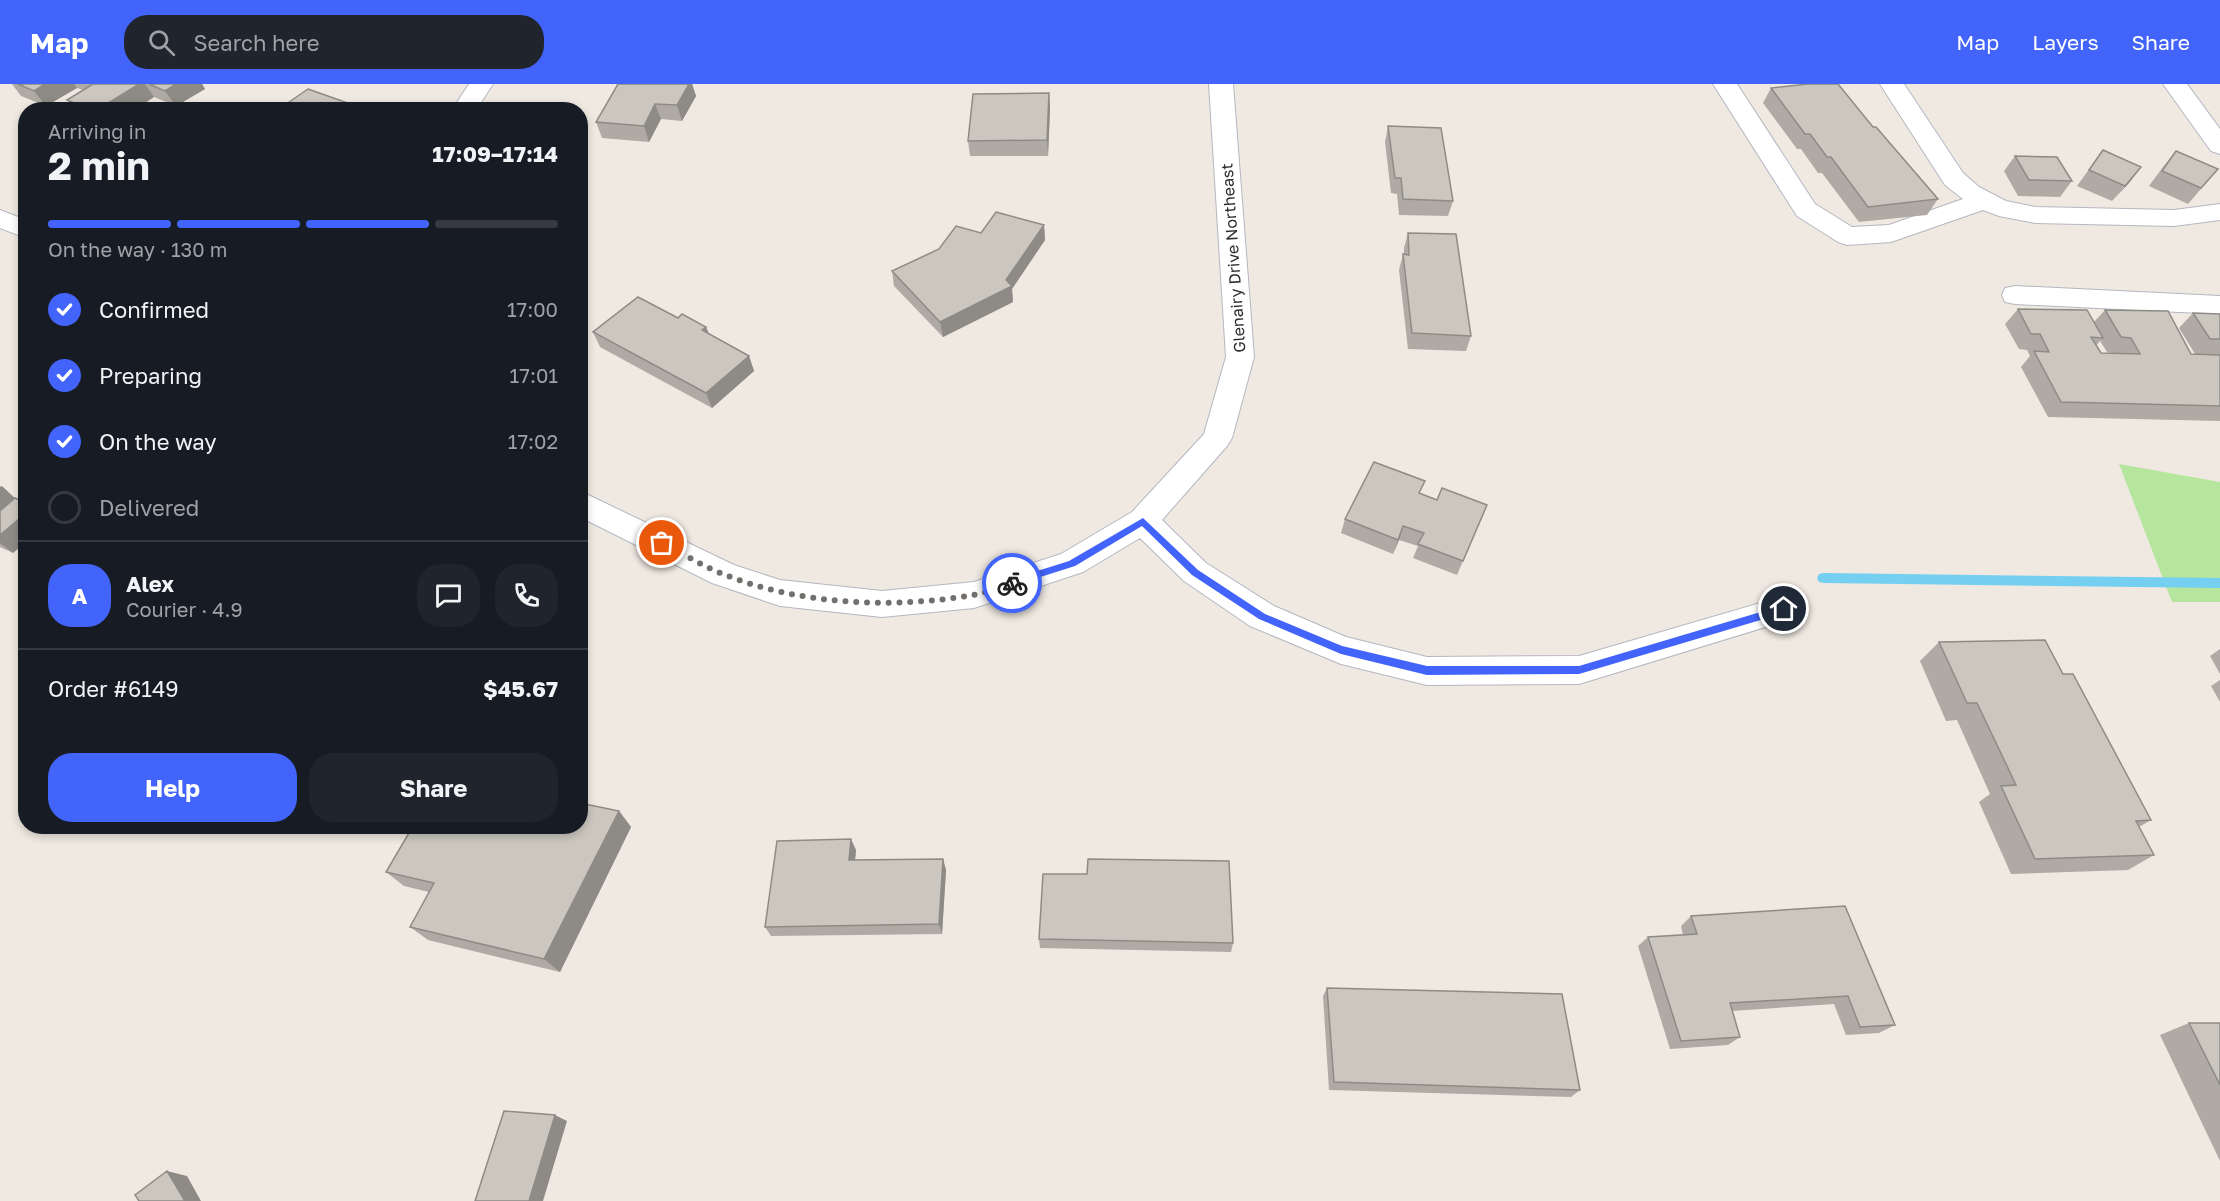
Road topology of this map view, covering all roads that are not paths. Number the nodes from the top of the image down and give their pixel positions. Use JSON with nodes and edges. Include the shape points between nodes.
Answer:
{"nodes":[{"id":1,"x":481,"y":84,"type":"edge"},
{"id":2,"x":1221,"y":84,"type":"edge"},
{"id":3,"x":1725,"y":84,"type":"edge"},
{"id":4,"x":2175,"y":84,"type":"edge"},
{"id":5,"x":1894,"y":88,"type":"edge"},
{"id":6,"x":469,"y":102,"type":"edge"},
{"id":7,"x":2220,"y":146,"type":"edge"},
{"id":8,"x":1984,"y":201,"type":"junction"},
{"id":9,"x":2220,"y":212,"type":"edge"},
{"id":10,"x":0,"y":218,"type":"edge"},
{"id":11,"x":18,"y":226,"type":"edge"},
{"id":12,"x":2015,"y":295,"type":"dead end"},
{"id":13,"x":2220,"y":305,"type":"edge"},
{"id":14,"x":588,"y":507,"type":"edge"},
{"id":15,"x":1143,"y":521,"type":"junction"},
{"id":16,"x":1784,"y":609,"type":"dead end"}],
"edges":[{"from":1,"to":6,"type":"street"},
{"from":2,"to":15,"type":"street","name":"Glenairy Drive Northeast","via":[[1240,357],[1217,438]]},
{"from":3,"to":8,"type":"street","via":[[1806,210],[1847,236],[1891,233]]},
{"from":4,"to":7,"type":"street"},
{"from":5,"to":8,"type":"street","via":[[1954,179]]},
{"from":8,"to":9,"type":"street","via":[[2036,215],[2174,218]]},
{"from":10,"to":11,"type":"street"},
{"from":12,"to":13,"type":"street"},
{"from":14,"to":15,"type":"street","name":"Glenairy Drive Northeast","via":[[723,574],[780,592],[882,604],[974,595],[1072,563]]},
{"from":15,"to":16,"type":"street","via":[[1195,572],[1262,616],[1341,650],[1427,670],[1579,670]]}]}
